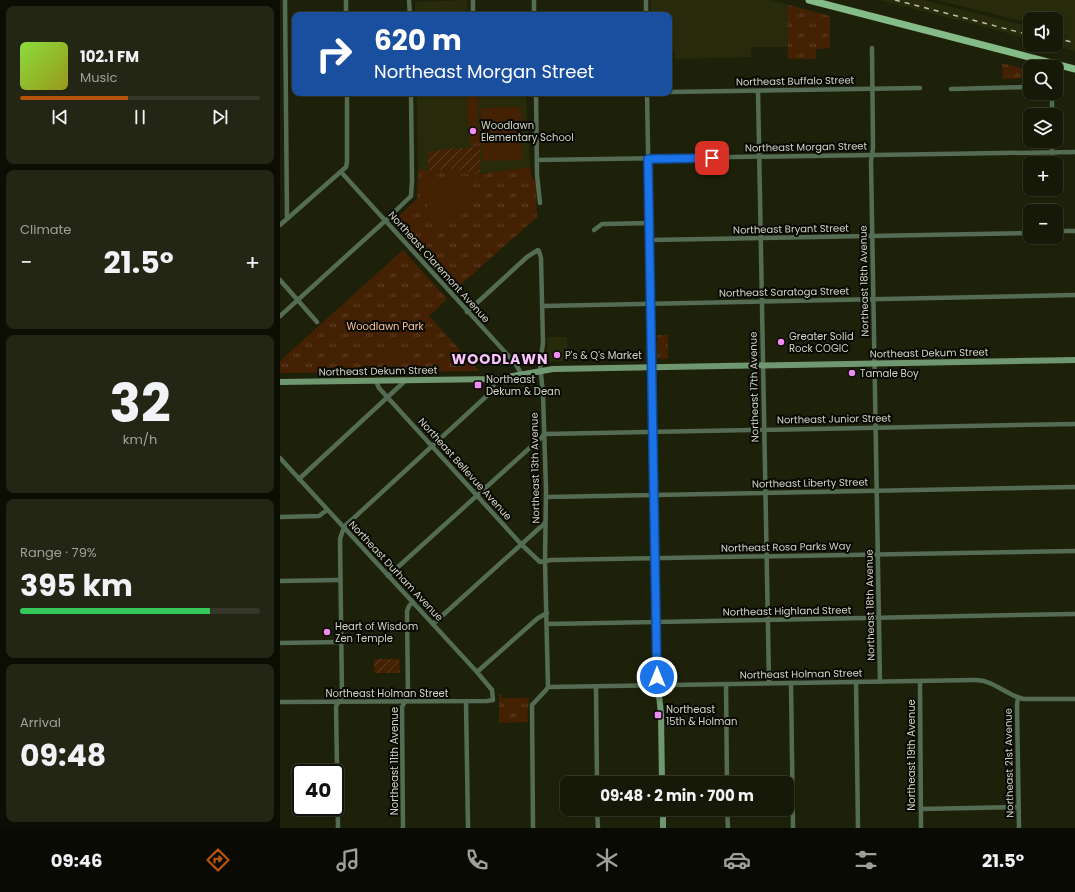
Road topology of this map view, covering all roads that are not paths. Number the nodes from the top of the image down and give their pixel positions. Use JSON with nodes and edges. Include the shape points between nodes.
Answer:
{"nodes":[{"id":1,"x":285,"y":0,"type":"edge"},
{"id":2,"x":346,"y":0,"type":"edge"},
{"id":3,"x":409,"y":0,"type":"edge"},
{"id":4,"x":473,"y":0,"type":"edge"},
{"id":5,"x":534,"y":0,"type":"edge"},
{"id":6,"x":646,"y":0,"type":"edge"},
{"id":7,"x":809,"y":0,"type":"edge"},
{"id":8,"x":346,"y":12,"type":"edge"},
{"id":9,"x":410,"y":12,"type":"edge"},
{"id":10,"x":473,"y":12,"type":"edge"},
{"id":11,"x":534,"y":12,"type":"edge"},
{"id":12,"x":646,"y":12,"type":"edge"},
{"id":13,"x":872,"y":48,"type":"dead end"},
{"id":14,"x":1035,"y":60,"type":"edge"},
{"id":15,"x":1063,"y":67,"type":"edge"},
{"id":16,"x":1075,"y":69,"type":"edge"},
{"id":17,"x":920,"y":88,"type":"dead end"},
{"id":18,"x":1023,"y":88,"type":"edge"},
{"id":19,"x":872,"y":89,"type":"junction"},
{"id":20,"x":951,"y":89,"type":"dead end"},
{"id":21,"x":758,"y":91,"type":"junction"},
{"id":22,"x":672,"y":92,"type":"edge"},
{"id":23,"x":347,"y":96,"type":"edge"},
{"id":24,"x":411,"y":96,"type":"edge"},
{"id":25,"x":536,"y":96,"type":"edge"},
{"id":26,"x":647,"y":96,"type":"edge"},
{"id":27,"x":1052,"y":148,"type":"edge"},
{"id":28,"x":1075,"y":152,"type":"edge"},
{"id":29,"x":1052,"y":153,"type":"junction"},
{"id":30,"x":872,"y":155,"type":"junction"},
{"id":31,"x":760,"y":157,"type":"junction"},
{"id":32,"x":648,"y":159,"type":"junction"},
{"id":33,"x":537,"y":160,"type":"junction"},
{"id":34,"x":341,"y":172,"type":"junction"},
{"id":35,"x":540,"y":203,"type":"dead end"},
{"id":36,"x":287,"y":218,"type":"junction"},
{"id":37,"x":385,"y":221,"type":"junction"},
{"id":38,"x":649,"y":223,"type":"junction"},
{"id":39,"x":280,"y":225,"type":"edge"},
{"id":40,"x":594,"y":230,"type":"dead end"},
{"id":41,"x":1075,"y":231,"type":"edge"},
{"id":42,"x":1063,"y":232,"type":"edge"},
{"id":43,"x":1023,"y":233,"type":"edge"},
{"id":44,"x":872,"y":236,"type":"junction"},
{"id":45,"x":761,"y":238,"type":"junction"},
{"id":46,"x":649,"y":240,"type":"junction"},
{"id":47,"x":280,"y":280,"type":"edge"},
{"id":48,"x":1075,"y":296,"type":"edge"},
{"id":49,"x":298,"y":300,"type":"junction"},
{"id":50,"x":873,"y":300,"type":"junction"},
{"id":51,"x":762,"y":302,"type":"junction"},
{"id":52,"x":650,"y":304,"type":"junction"},
{"id":53,"x":542,"y":306,"type":"junction"},
{"id":54,"x":467,"y":312,"type":"junction"},
{"id":55,"x":280,"y":316,"type":"edge"},
{"id":56,"x":317,"y":322,"type":"dead end"},
{"id":57,"x":1075,"y":360,"type":"edge"},
{"id":58,"x":874,"y":364,"type":"junction"},
{"id":59,"x":763,"y":365,"type":"junction"},
{"id":60,"x":652,"y":367,"type":"junction"},
{"id":61,"x":541,"y":372,"type":"junction"},
{"id":62,"x":522,"y":375,"type":"junction"},
{"id":63,"x":496,"y":379,"type":"junction"},
{"id":64,"x":376,"y":381,"type":"junction"},
{"id":65,"x":405,"y":381,"type":"junction"},
{"id":66,"x":280,"y":382,"type":"edge"},
{"id":67,"x":388,"y":398,"type":"junction"},
{"id":68,"x":1075,"y":424,"type":"edge"},
{"id":69,"x":875,"y":427,"type":"junction"},
{"id":70,"x":764,"y":429,"type":"junction"},
{"id":71,"x":653,"y":431,"type":"junction"},
{"id":72,"x":544,"y":434,"type":"junction"},
{"id":73,"x":432,"y":446,"type":"junction"},
{"id":74,"x":280,"y":458,"type":"edge"},
{"id":75,"x":299,"y":479,"type":"junction"},
{"id":76,"x":1075,"y":487,"type":"edge"},
{"id":77,"x":877,"y":490,"type":"junction"},
{"id":78,"x":765,"y":492,"type":"junction"},
{"id":79,"x":477,"y":495,"type":"junction"},
{"id":80,"x":654,"y":495,"type":"junction"},
{"id":81,"x":546,"y":497,"type":"junction"},
{"id":82,"x":327,"y":510,"type":"junction"},
{"id":83,"x":280,"y":517,"type":"edge"},
{"id":84,"x":545,"y":523,"type":"junction"},
{"id":85,"x":344,"y":527,"type":"junction"},
{"id":86,"x":521,"y":544,"type":"junction"},
{"id":87,"x":1075,"y":551,"type":"edge"},
{"id":88,"x":878,"y":555,"type":"junction"},
{"id":89,"x":766,"y":556,"type":"junction"},
{"id":90,"x":656,"y":558,"type":"junction"},
{"id":91,"x":545,"y":562,"type":"junction"},
{"id":92,"x":388,"y":576,"type":"junction"},
{"id":93,"x":340,"y":580,"type":"junction"},
{"id":94,"x":280,"y":581,"type":"edge"},
{"id":95,"x":413,"y":602,"type":"junction"},
{"id":96,"x":547,"y":613,"type":"junction"},
{"id":97,"x":1075,"y":614,"type":"edge"},
{"id":98,"x":879,"y":618,"type":"junction"},
{"id":99,"x":767,"y":620,"type":"junction"},
{"id":100,"x":657,"y":622,"type":"junction"},
{"id":101,"x":433,"y":624,"type":"junction"},
{"id":102,"x":547,"y":624,"type":"junction"},
{"id":103,"x":341,"y":642,"type":"junction"},
{"id":104,"x":280,"y":643,"type":"edge"},
{"id":105,"x":477,"y":672,"type":"junction"},
{"id":106,"x":920,"y":681,"type":"junction"},
{"id":107,"x":856,"y":682,"type":"junction"},
{"id":108,"x":880,"y":682,"type":"junction"},
{"id":109,"x":769,"y":683,"type":"junction"},
{"id":110,"x":791,"y":683,"type":"junction"},
{"id":111,"x":726,"y":684,"type":"junction"},
{"id":112,"x":658,"y":685,"type":"junction"},
{"id":113,"x":596,"y":686,"type":"junction"},
{"id":114,"x":548,"y":687,"type":"junction"},
{"id":115,"x":1018,"y":698,"type":"junction"},
{"id":116,"x":1075,"y":699,"type":"edge"},
{"id":117,"x":493,"y":700,"type":"joint"},
{"id":118,"x":404,"y":701,"type":"junction"},
{"id":119,"x":466,"y":701,"type":"junction"},
{"id":120,"x":280,"y":702,"type":"edge"},
{"id":121,"x":339,"y":702,"type":"junction"},
{"id":122,"x":597,"y":776,"type":"edge"},
{"id":123,"x":662,"y":776,"type":"edge"},
{"id":124,"x":727,"y":776,"type":"edge"},
{"id":125,"x":1018,"y":807,"type":"junction"},
{"id":126,"x":921,"y":809,"type":"junction"},
{"id":127,"x":598,"y":816,"type":"edge"},
{"id":128,"x":662,"y":816,"type":"edge"},
{"id":129,"x":728,"y":816,"type":"edge"},
{"id":130,"x":338,"y":828,"type":"edge"},
{"id":131,"x":403,"y":828,"type":"edge"},
{"id":132,"x":468,"y":828,"type":"edge"},
{"id":133,"x":533,"y":828,"type":"edge"},
{"id":134,"x":598,"y":828,"type":"edge"},
{"id":135,"x":663,"y":828,"type":"edge"},
{"id":136,"x":728,"y":828,"type":"edge"},
{"id":137,"x":793,"y":828,"type":"edge"},
{"id":138,"x":858,"y":828,"type":"edge"},
{"id":139,"x":921,"y":828,"type":"edge"},
{"id":140,"x":1019,"y":828,"type":"edge"}],
"edges":[{"from":1,"to":36,"type":"street"},
{"from":2,"to":8,"type":"street"},
{"from":3,"to":9,"type":"street"},
{"from":4,"to":10,"type":"street"},
{"from":5,"to":11,"type":"street"},
{"from":6,"to":12,"type":"street"},
{"from":7,"to":14,"type":"main road"},
{"from":13,"to":19,"type":"street","name":"Northeast 18th Avenue"},
{"from":15,"to":16,"type":"main road"},
{"from":17,"to":19,"type":"street","name":"Northeast Buffalo Street"},
{"from":18,"to":20,"type":"street"},
{"from":19,"to":21,"type":"street","name":"Northeast Buffalo Street"},
{"from":19,"to":30,"type":"street","name":"Northeast 18th Avenue"},
{"from":21,"to":22,"type":"street","name":"Northeast Buffalo Street"},
{"from":21,"to":31,"type":"street","name":"Northeast 17th Avenue"},
{"from":23,"to":34,"type":"street","via":[[347,165]]},
{"from":24,"to":37,"type":"street","via":[[412,192]]},
{"from":25,"to":33,"type":"street"},
{"from":26,"to":32,"type":"street"},
{"from":27,"to":29,"type":"street"},
{"from":28,"to":29,"type":"street","name":"Northeast Morgan Street"},
{"from":29,"to":30,"type":"street","name":"Northeast Morgan Street"},
{"from":30,"to":31,"type":"street","name":"Northeast Morgan Street"},
{"from":30,"to":44,"type":"street","name":"Northeast 18th Avenue"},
{"from":31,"to":32,"type":"street","name":"Northeast Morgan Street"},
{"from":31,"to":45,"type":"street","name":"Northeast 17th Avenue"},
{"from":32,"to":33,"type":"street","name":"Northeast Morgan Street"},
{"from":32,"to":38,"type":"street"},
{"from":33,"to":35,"type":"street"},
{"from":34,"to":36,"type":"street"},
{"from":34,"to":37,"type":"street","name":"Northeast Claremont Avenue"},
{"from":36,"to":39,"type":"street"},
{"from":37,"to":49,"type":"street"},
{"from":37,"to":54,"type":"street","name":"Northeast Claremont Avenue"},
{"from":38,"to":40,"type":"street","via":[[602,224]]},
{"from":38,"to":46,"type":"street"},
{"from":41,"to":42,"type":"street"},
{"from":43,"to":44,"type":"street","name":"Northeast Bryant Street"},
{"from":44,"to":45,"type":"street","name":"Northeast Bryant Street"},
{"from":44,"to":50,"type":"street","name":"Northeast 18th Avenue"},
{"from":45,"to":46,"type":"street","name":"Northeast Bryant Street"},
{"from":45,"to":51,"type":"street","name":"Northeast 17th Avenue"},
{"from":46,"to":52,"type":"street"},
{"from":47,"to":49,"type":"street"},
{"from":48,"to":50,"type":"street","name":"Northeast Saratoga Street"},
{"from":49,"to":55,"type":"street"},
{"from":49,"to":56,"type":"street"},
{"from":50,"to":51,"type":"street","name":"Northeast Saratoga Street"},
{"from":50,"to":58,"type":"street","name":"Northeast 18th Avenue"},
{"from":51,"to":52,"type":"street","name":"Northeast Saratoga Street"},
{"from":51,"to":59,"type":"street","name":"Northeast 17th Avenue"},
{"from":52,"to":53,"type":"street","name":"Northeast Saratoga Street"},
{"from":52,"to":60,"type":"street"},
{"from":53,"to":54,"type":"street","name":"Northeast 13th Avenue","via":[[541,254],[538,250]]},
{"from":53,"to":61,"type":"street","name":"Northeast 13th Avenue"},
{"from":54,"to":62,"type":"street","name":"Northeast Claremont Avenue"},
{"from":57,"to":58,"type":"street","name":"Northeast Dekum Street"},
{"from":58,"to":59,"type":"street","name":"Northeast Dekum Street"},
{"from":58,"to":69,"type":"street","name":"Northeast 18th Avenue"},
{"from":59,"to":60,"type":"street","name":"Northeast Dekum Street"},
{"from":59,"to":70,"type":"street","name":"Northeast 17th Avenue"},
{"from":60,"to":61,"type":"street","name":"Northeast Dekum Street","via":[[553,369]]},
{"from":60,"to":71,"type":"street"},
{"from":61,"to":62,"type":"street","name":"Northeast Dekum Street"},
{"from":61,"to":72,"type":"street","name":"Northeast 13th Avenue"},
{"from":62,"to":63,"type":"street","name":"Northeast Dekum Street"},
{"from":63,"to":65,"type":"street","name":"Northeast Dekum Street"},
{"from":63,"to":73,"type":"street","via":[[491,392]]},
{"from":64,"to":65,"type":"street","name":"Northeast Dekum Street"},
{"from":64,"to":66,"type":"street","name":"Northeast Dekum Street"},
{"from":64,"to":67,"type":"street","name":"Northeast Bellevue Avenue"},
{"from":65,"to":67,"type":"street"},
{"from":67,"to":73,"type":"street","name":"Northeast Bellevue Avenue"},
{"from":67,"to":75,"type":"street"},
{"from":68,"to":69,"type":"street","name":"Northeast Junior Street"},
{"from":69,"to":70,"type":"street","name":"Northeast Junior Street"},
{"from":69,"to":77,"type":"street","name":"Northeast 18th Avenue"},
{"from":70,"to":71,"type":"street","name":"Northeast Junior Street"},
{"from":70,"to":78,"type":"street","name":"Northeast 17th Avenue"},
{"from":71,"to":72,"type":"street","name":"Northeast Junior Street"},
{"from":71,"to":80,"type":"street"},
{"from":72,"to":79,"type":"street"},
{"from":72,"to":81,"type":"street","name":"Northeast 13th Avenue"},
{"from":73,"to":79,"type":"street","name":"Northeast Bellevue Avenue"},
{"from":73,"to":85,"type":"street"},
{"from":74,"to":75,"type":"street","name":"Northeast Durham Avenue"},
{"from":75,"to":82,"type":"street","name":"Northeast Durham Avenue"},
{"from":76,"to":77,"type":"street","name":"Northeast Liberty Street"},
{"from":77,"to":78,"type":"street","name":"Northeast Liberty Street"},
{"from":77,"to":88,"type":"street","name":"Northeast 18th Avenue"},
{"from":78,"to":80,"type":"street","name":"Northeast Liberty Street"},
{"from":78,"to":89,"type":"street","name":"Northeast 17th Avenue"},
{"from":79,"to":86,"type":"street","name":"Northeast Bellevue Avenue"},
{"from":79,"to":92,"type":"street"},
{"from":80,"to":81,"type":"street","name":"Northeast Liberty Street"},
{"from":80,"to":90,"type":"street"},
{"from":81,"to":84,"type":"street","name":"Northeast 13th Avenue"},
{"from":82,"to":83,"type":"street","via":[[319,516]]},
{"from":82,"to":85,"type":"street","name":"Northeast Durham Avenue"},
{"from":84,"to":86,"type":"street"},
{"from":84,"to":91,"type":"street","name":"Northeast 13th Avenue"},
{"from":85,"to":92,"type":"street","name":"Northeast Durham Avenue"},
{"from":85,"to":93,"type":"street","via":[[340,536]]},
{"from":86,"to":91,"type":"street","name":"Northeast Bellevue Avenue","via":[[538,561]]},
{"from":86,"to":101,"type":"street"},
{"from":87,"to":88,"type":"street","name":"Northeast Rosa Parks Way"},
{"from":88,"to":89,"type":"street","name":"Northeast Rosa Parks Way"},
{"from":88,"to":98,"type":"street","name":"Northeast 18th Avenue"},
{"from":89,"to":90,"type":"street","name":"Northeast Rosa Parks Way"},
{"from":89,"to":99,"type":"street","name":"Northeast 17th Avenue"},
{"from":90,"to":91,"type":"street","name":"Northeast Rosa Parks Way"},
{"from":90,"to":100,"type":"street"},
{"from":91,"to":96,"type":"street","name":"Northeast 13th Avenue"},
{"from":92,"to":95,"type":"street","name":"Northeast Durham Avenue"},
{"from":93,"to":94,"type":"street"},
{"from":93,"to":103,"type":"street"},
{"from":95,"to":101,"type":"street","name":"Northeast Durham Avenue"},
{"from":95,"to":118,"type":"street","name":"Northeast 11th Avenue","via":[[407,611],[408,696]]},
{"from":96,"to":102,"type":"street","name":"Northeast 13th Avenue"},
{"from":96,"to":105,"type":"street"},
{"from":97,"to":98,"type":"street","name":"Northeast Highland Street"},
{"from":98,"to":99,"type":"street","name":"Northeast Highland Street"},
{"from":98,"to":108,"type":"street","name":"Northeast 18th Avenue"},
{"from":99,"to":100,"type":"street","name":"Northeast Highland Street"},
{"from":99,"to":109,"type":"street","name":"Northeast 17th Avenue"},
{"from":100,"to":102,"type":"street","name":"Northeast Highland Street"},
{"from":100,"to":112,"type":"street"},
{"from":101,"to":105,"type":"street","name":"Northeast Durham Avenue"},
{"from":102,"to":114,"type":"street","name":"Northeast 13th Avenue"},
{"from":103,"to":104,"type":"street"},
{"from":103,"to":121,"type":"street","via":[[342,697]]},
{"from":105,"to":117,"type":"street","name":"Northeast Durham Avenue","via":[[492,690]]},
{"from":106,"to":108,"type":"street","name":"Northeast Holman Street"},
{"from":106,"to":115,"type":"street","name":"Northeast Holman Street","via":[[983,680]]},
{"from":106,"to":126,"type":"street","name":"Northeast 19th Avenue"},
{"from":107,"to":108,"type":"street","name":"Northeast Holman Street"},
{"from":107,"to":110,"type":"street","name":"Northeast Holman Street"},
{"from":107,"to":138,"type":"street"},
{"from":109,"to":110,"type":"street","name":"Northeast Holman Street"},
{"from":109,"to":111,"type":"street","name":"Northeast Holman Street"},
{"from":110,"to":137,"type":"street"},
{"from":111,"to":112,"type":"street","name":"Northeast Holman Street"},
{"from":111,"to":124,"type":"street"},
{"from":112,"to":113,"type":"street","name":"Northeast Holman Street"},
{"from":112,"to":123,"type":"street"},
{"from":113,"to":114,"type":"street","name":"Northeast Holman Street"},
{"from":113,"to":122,"type":"street"},
{"from":114,"to":133,"type":"street","via":[[532,705]]},
{"from":115,"to":116,"type":"street","name":"Northeast Holman Street"},
{"from":115,"to":125,"type":"street","name":"Northeast 21st Avenue"},
{"from":117,"to":119,"type":"street","name":"Northeast Holman Street"},
{"from":118,"to":119,"type":"street","name":"Northeast Holman Street"},
{"from":118,"to":121,"type":"street","name":"Northeast Holman Street"},
{"from":118,"to":131,"type":"street","name":"Northeast 11th Avenue"},
{"from":119,"to":132,"type":"street"},
{"from":120,"to":121,"type":"street","name":"Northeast Holman Street"},
{"from":121,"to":130,"type":"street","via":[[336,706]]},
{"from":125,"to":126,"type":"street"},
{"from":125,"to":140,"type":"street","name":"Northeast 21st Avenue"},
{"from":126,"to":139,"type":"street","name":"Northeast 19th Avenue"},
{"from":127,"to":134,"type":"street"},
{"from":128,"to":135,"type":"street"},
{"from":129,"to":136,"type":"street"}]}
